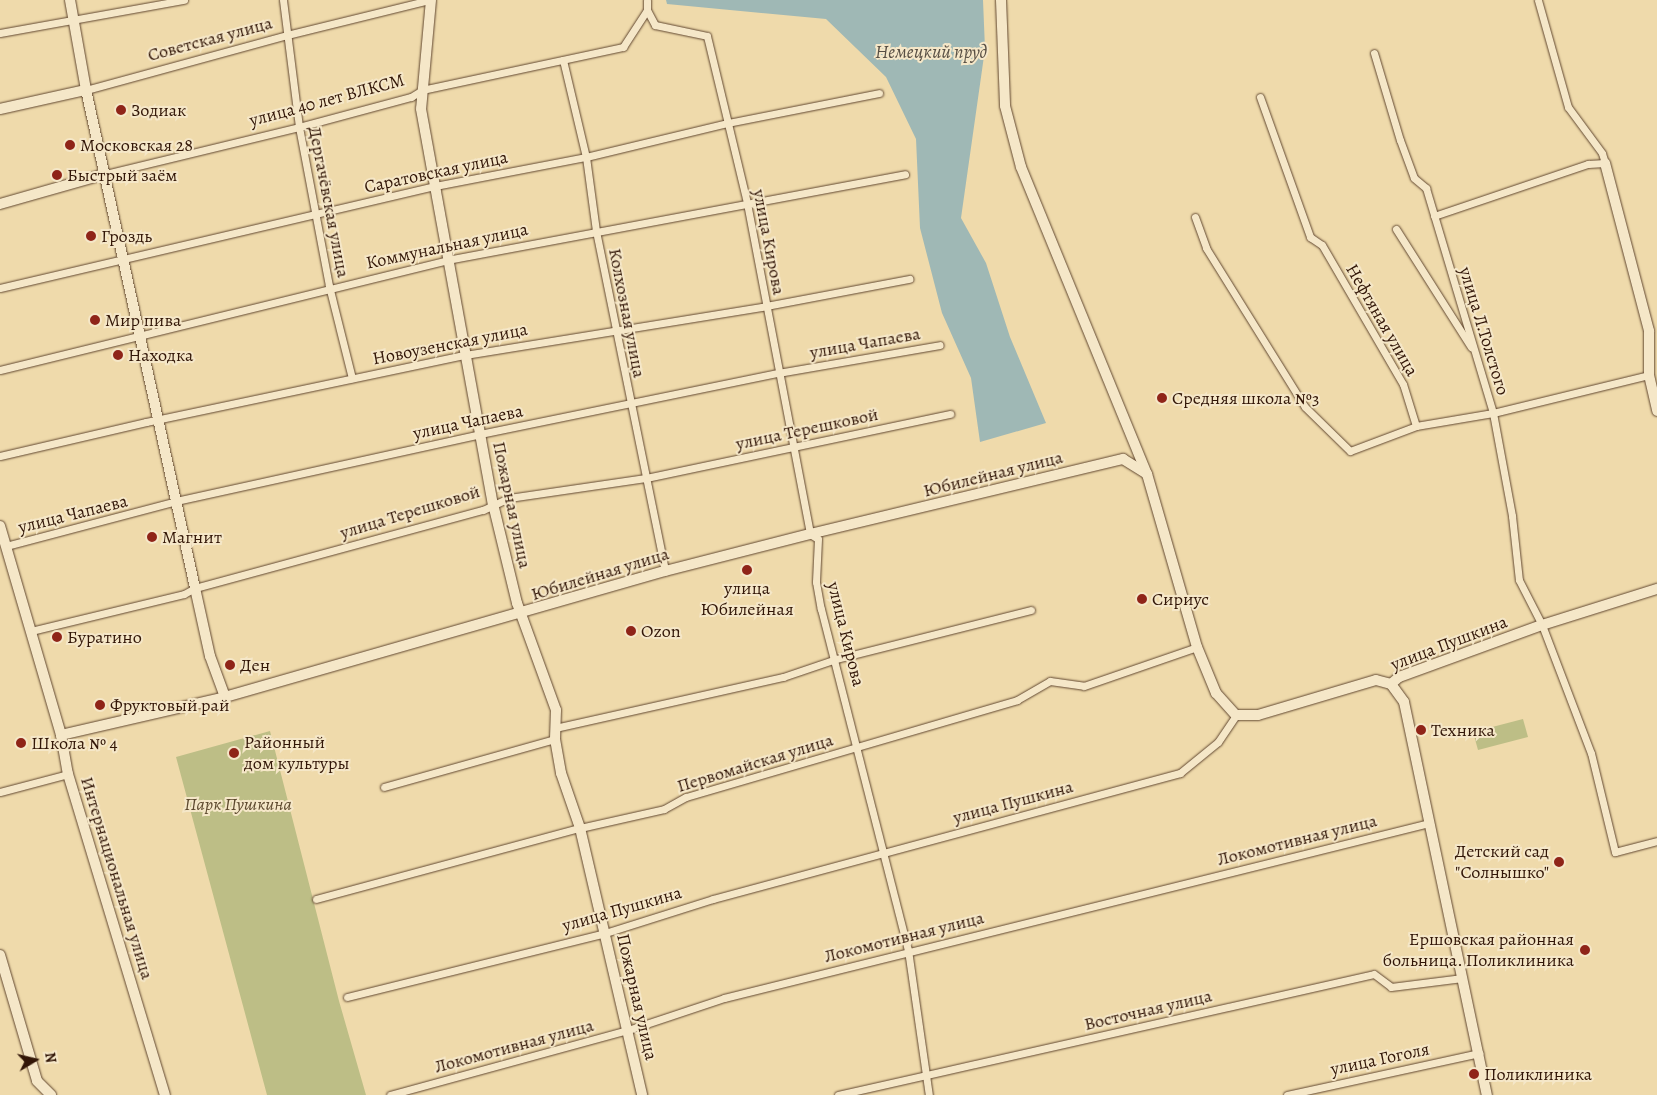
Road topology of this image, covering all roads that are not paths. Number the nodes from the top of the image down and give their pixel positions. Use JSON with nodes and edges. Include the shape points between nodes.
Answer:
{"nodes":[{"id":1,"x":70,"y":0,"type":"edge"},
{"id":2,"x":184,"y":0,"type":"edge"},
{"id":3,"x":283,"y":0,"type":"edge"},
{"id":4,"x":430,"y":0,"type":"edge"},
{"id":5,"x":647,"y":0,"type":"edge"},
{"id":6,"x":1001,"y":0,"type":"edge"},
{"id":7,"x":1538,"y":0,"type":"edge"},
{"id":8,"x":647,"y":10,"type":"junction"},
{"id":9,"x":73,"y":19,"type":"junction"},
{"id":10,"x":0,"y":33,"type":"edge"},
{"id":11,"x":287,"y":35,"type":"junction"},
{"id":12,"x":1374,"y":53,"type":"dead end"},
{"id":13,"x":563,"y":60,"type":"junction"},
{"id":14,"x":86,"y":90,"type":"junction"},
{"id":15,"x":422,"y":90,"type":"junction"},
{"id":16,"x":879,"y":93,"type":"dead end"},
{"id":17,"x":1260,"y":97,"type":"dead end"},
{"id":18,"x":0,"y":109,"type":"edge"},
{"id":19,"x":728,"y":123,"type":"junction"},
{"id":20,"x":299,"y":127,"type":"junction"},
{"id":21,"x":586,"y":157,"type":"junction"},
{"id":22,"x":1605,"y":163,"type":"junction"},
{"id":23,"x":104,"y":174,"type":"junction"},
{"id":24,"x":905,"y":174,"type":"dead end"},
{"id":25,"x":435,"y":186,"type":"junction"},
{"id":26,"x":0,"y":204,"type":"edge"},
{"id":27,"x":747,"y":204,"type":"junction"},
{"id":28,"x":317,"y":213,"type":"junction"},
{"id":29,"x":1434,"y":216,"type":"junction"},
{"id":30,"x":1195,"y":217,"type":"dead end"},
{"id":31,"x":1396,"y":229,"type":"dead end"},
{"id":32,"x":596,"y":231,"type":"junction"},
{"id":33,"x":124,"y":258,"type":"junction"},
{"id":34,"x":446,"y":260,"type":"junction"},
{"id":35,"x":909,"y":279,"type":"dead end"},
{"id":36,"x":330,"y":286,"type":"junction"},
{"id":37,"x":0,"y":288,"type":"edge"},
{"id":38,"x":766,"y":306,"type":"junction"},
{"id":39,"x":615,"y":329,"type":"junction"},
{"id":40,"x":140,"y":333,"type":"junction"},
{"id":41,"x":940,"y":345,"type":"dead end"},
{"id":42,"x":1476,"y":354,"type":"junction"},
{"id":43,"x":465,"y":355,"type":"junction"},
{"id":44,"x":0,"y":370,"type":"edge"},
{"id":45,"x":778,"y":373,"type":"junction"},
{"id":46,"x":1649,"y":375,"type":"junction"},
{"id":47,"x":352,"y":378,"type":"junction"},
{"id":48,"x":630,"y":403,"type":"junction"},
{"id":49,"x":1657,"y":411,"type":"edge"},
{"id":50,"x":1493,"y":413,"type":"junction"},
{"id":51,"x":950,"y":414,"type":"dead end"},
{"id":52,"x":158,"y":420,"type":"junction"},
{"id":53,"x":1416,"y":426,"type":"junction"},
{"id":54,"x":480,"y":434,"type":"junction"},
{"id":55,"x":793,"y":447,"type":"junction"},
{"id":56,"x":0,"y":456,"type":"edge"},
{"id":57,"x":1147,"y":474,"type":"junction"},
{"id":58,"x":646,"y":478,"type":"junction"},
{"id":59,"x":176,"y":501,"type":"junction"},
{"id":60,"x":492,"y":504,"type":"junction"},
{"id":61,"x":0,"y":526,"type":"edge"},
{"id":62,"x":810,"y":534,"type":"junction"},
{"id":63,"x":5,"y":554,"type":"edge"},
{"id":64,"x":665,"y":571,"type":"junction"},
{"id":65,"x":194,"y":588,"type":"junction"},
{"id":66,"x":1657,"y":589,"type":"edge"},
{"id":67,"x":1031,"y":610,"type":"dead end"},
{"id":68,"x":520,"y":615,"type":"junction"},
{"id":69,"x":1542,"y":625,"type":"junction"},
{"id":70,"x":31,"y":631,"type":"junction"},
{"id":71,"x":1197,"y":647,"type":"junction"},
{"id":72,"x":836,"y":660,"type":"junction"},
{"id":73,"x":1391,"y":684,"type":"junction"},
{"id":74,"x":225,"y":697,"type":"junction"},
{"id":75,"x":1236,"y":715,"type":"junction"},
{"id":76,"x":555,"y":734,"type":"junction"},
{"id":77,"x":61,"y":735,"type":"junction"},
{"id":78,"x":857,"y":747,"type":"junction"},
{"id":79,"x":68,"y":774,"type":"junction"},
{"id":80,"x":384,"y":788,"type":"dead end"},
{"id":81,"x":0,"y":792,"type":"edge"},
{"id":82,"x":1429,"y":823,"type":"junction"},
{"id":83,"x":580,"y":828,"type":"junction"},
{"id":84,"x":1657,"y":841,"type":"edge"},
{"id":85,"x":883,"y":855,"type":"junction"},
{"id":86,"x":316,"y":899,"type":"dead end"},
{"id":87,"x":605,"y":932,"type":"junction"},
{"id":88,"x":908,"y":950,"type":"junction"},
{"id":89,"x":0,"y":955,"type":"edge"},
{"id":90,"x":1462,"y":978,"type":"junction"},
{"id":91,"x":346,"y":997,"type":"dead end"},
{"id":92,"x":628,"y":1030,"type":"junction"},
{"id":93,"x":1479,"y":1053,"type":"junction"},
{"id":94,"x":926,"y":1076,"type":"junction"},
{"id":95,"x":50,"y":1095,"type":"edge"},
{"id":96,"x":165,"y":1095,"type":"edge"},
{"id":97,"x":390,"y":1095,"type":"edge"},
{"id":98,"x":642,"y":1095,"type":"edge"},
{"id":99,"x":838,"y":1095,"type":"edge"},
{"id":100,"x":929,"y":1095,"type":"edge"},
{"id":101,"x":1288,"y":1095,"type":"edge"},
{"id":102,"x":1487,"y":1095,"type":"edge"}],
"edges":[{"from":1,"to":9,"type":"street"},
{"from":2,"to":9,"type":"street"},
{"from":3,"to":11,"type":"street","name":"Дергачёвская улица"},
{"from":4,"to":11,"type":"street","name":"Советская улица"},
{"from":4,"to":15,"type":"street","name":"Пожарная улица"},
{"from":5,"to":8,"type":"street"},
{"from":6,"to":57,"type":"street","via":[[1005,106],[1021,167]]},
{"from":7,"to":22,"type":"street","via":[[1568,107],[1602,153]]},
{"from":8,"to":13,"type":"street","name":"улица 40 лет ВЛКСМ","via":[[623,47]]},
{"from":8,"to":19,"type":"street","name":"улица Кирова","via":[[655,25],[707,36]]},
{"from":9,"to":10,"type":"street"},
{"from":9,"to":14,"type":"street"},
{"from":11,"to":14,"type":"street","name":"Советская улица"},
{"from":11,"to":20,"type":"street","name":"Дергачёвская улица"},
{"from":12,"to":29,"type":"street","name":"улица Л.Толстого","via":[[1400,140],[1414,178],[1426,188]]},
{"from":13,"to":15,"type":"street","name":"улица 40 лет ВЛКСМ"},
{"from":13,"to":21,"type":"street","name":"Колхозная улица"},
{"from":14,"to":18,"type":"street","name":"Советская улица"},
{"from":14,"to":23,"type":"street"},
{"from":15,"to":20,"type":"street","name":"улица 40 лет ВЛКСМ","via":[[411,97]]},
{"from":15,"to":25,"type":"street","name":"Пожарная улица","via":[[421,109]]},
{"from":16,"to":19,"type":"street","name":"Саратовская улица"},
{"from":17,"to":53,"type":"street","name":"Нефтяная улица","via":[[1310,237],[1322,245],[1403,384]]},
{"from":19,"to":21,"type":"street","name":"Саратовская улица"},
{"from":19,"to":27,"type":"street","name":"улица Кирова"},
{"from":20,"to":23,"type":"street","name":"улица 40 лет ВЛКСМ"},
{"from":20,"to":28,"type":"street","name":"Дергачёвская улица"},
{"from":21,"to":25,"type":"street","name":"Саратовская улица"},
{"from":21,"to":32,"type":"street","name":"Колхозная улица"},
{"from":22,"to":29,"type":"street","via":[[1588,164]]},
{"from":22,"to":46,"type":"street","via":[[1649,331]]},
{"from":23,"to":26,"type":"street","name":"улица 40 лет ВЛКСМ"},
{"from":23,"to":33,"type":"street"},
{"from":24,"to":27,"type":"street","name":"Коммунальная улица"},
{"from":25,"to":28,"type":"street","name":"Саратовская улица"},
{"from":25,"to":34,"type":"street","name":"Пожарная улица"},
{"from":27,"to":32,"type":"street","name":"Коммунальная улица"},
{"from":27,"to":38,"type":"street","name":"улица Кирова"},
{"from":28,"to":33,"type":"street","name":"Саратовская улица"},
{"from":28,"to":36,"type":"street","name":"Дергачёвская улица"},
{"from":29,"to":42,"type":"street","name":"улица Л.Толстого"},
{"from":30,"to":53,"type":"street","via":[[1206,248],[1305,408],[1336,441],[1350,451]]},
{"from":31,"to":42,"type":"street"},
{"from":32,"to":34,"type":"street","name":"Коммунальная улица"},
{"from":32,"to":39,"type":"street","name":"Колхозная улица"},
{"from":33,"to":37,"type":"street","name":"Саратовская улица"},
{"from":33,"to":40,"type":"street"},
{"from":34,"to":36,"type":"street","name":"Коммунальная улица"},
{"from":34,"to":43,"type":"street","name":"Пожарная улица"},
{"from":35,"to":38,"type":"street","name":"Новоузенская улица"},
{"from":36,"to":40,"type":"street","name":"Коммунальная улица"},
{"from":36,"to":47,"type":"street","name":"Дергачёвская улица"},
{"from":38,"to":39,"type":"street","name":"Новоузенская улица"},
{"from":38,"to":45,"type":"street","name":"улица Кирова"},
{"from":39,"to":43,"type":"street","name":"Новоузенская улица"},
{"from":39,"to":48,"type":"street","name":"Колхозная улица"},
{"from":40,"to":44,"type":"street","name":"Коммунальная улица"},
{"from":40,"to":52,"type":"street"},
{"from":41,"to":45,"type":"street","name":"улица Чапаева"},
{"from":42,"to":50,"type":"street","name":"улица Л.Толстого"},
{"from":43,"to":47,"type":"street","name":"Новоузенская улица"},
{"from":43,"to":54,"type":"street","name":"Пожарная улица"},
{"from":45,"to":48,"type":"street","name":"улица Чапаева"},
{"from":45,"to":55,"type":"street","name":"улица Кирова"},
{"from":46,"to":49,"type":"street"},
{"from":46,"to":50,"type":"street"},
{"from":47,"to":52,"type":"street","name":"Новоузенская улица"},
{"from":48,"to":54,"type":"street","name":"улица Чапаева"},
{"from":48,"to":58,"type":"street","name":"Колхозная улица"},
{"from":50,"to":53,"type":"street"},
{"from":50,"to":69,"type":"street","name":"улица Л.Толстого","via":[[1512,516],[1519,580]]},
{"from":51,"to":55,"type":"street","name":"улица Терешковой"},
{"from":52,"to":56,"type":"street","name":"Новоузенская улица"},
{"from":52,"to":59,"type":"street"},
{"from":54,"to":59,"type":"street","name":"улица Чапаева"},
{"from":54,"to":60,"type":"street","name":"Пожарная улица"},
{"from":55,"to":58,"type":"street","name":"улица Терешковой"},
{"from":55,"to":62,"type":"street","name":"улица Кирова"},
{"from":57,"to":62,"type":"street","name":"Юбилейная улица","via":[[1123,460]]},
{"from":57,"to":71,"type":"street"},
{"from":58,"to":60,"type":"street","name":"улица Терешковой","via":[[509,498]]},
{"from":58,"to":64,"type":"street","name":"Колхозная улица"},
{"from":59,"to":63,"type":"street","name":"улица Чапаева"},
{"from":59,"to":65,"type":"street"},
{"from":60,"to":65,"type":"street","name":"улица Терешковой","via":[[483,510]]},
{"from":60,"to":68,"type":"street","name":"Пожарная улица"},
{"from":61,"to":63,"type":"street","name":"Интернациональная улица"},
{"from":62,"to":64,"type":"street","name":"Юбилейная улица"},
{"from":62,"to":72,"type":"street","name":"улица Кирова","via":[[818,539],[816,582]]},
{"from":63,"to":70,"type":"street","name":"Интернациональная улица"},
{"from":64,"to":68,"type":"street","name":"Юбилейная улица"},
{"from":65,"to":70,"type":"street","name":"улица Терешковой","via":[[184,594]]},
{"from":65,"to":74,"type":"street","via":[[210,656]]},
{"from":66,"to":69,"type":"street","name":"улица Пушкина"},
{"from":67,"to":72,"type":"street"},
{"from":68,"to":74,"type":"street","name":"Юбилейная улица"},
{"from":68,"to":76,"type":"street","name":"Пожарная улица","via":[[556,710]]},
{"from":69,"to":73,"type":"street","name":"улица Пушкина","via":[[1399,678]]},
{"from":69,"to":84,"type":"street","name":"улица Л.Толстого","via":[[1591,752],[1615,852]]},
{"from":70,"to":77,"type":"street","name":"Интернациональная улица"},
{"from":71,"to":75,"type":"street","via":[[1216,693]]},
{"from":71,"to":78,"type":"street","name":"Первомайская улица","via":[[1084,686],[1050,681],[1017,700]]},
{"from":72,"to":76,"type":"street","via":[[783,677]]},
{"from":72,"to":78,"type":"street","name":"улица Кирова"},
{"from":73,"to":75,"type":"street","name":"улица Пушкина","via":[[1376,680],[1258,715]]},
{"from":73,"to":82,"type":"street","via":[[1404,702]]},
{"from":74,"to":77,"type":"street","name":"Юбилейная улица"},
{"from":75,"to":85,"type":"street","name":"улица Пушкина","via":[[1218,742],[1180,773]]},
{"from":76,"to":80,"type":"street"},
{"from":76,"to":83,"type":"street","name":"Пожарная улица","via":[[561,773]]},
{"from":77,"to":79,"type":"street","name":"Интернациональная улица"},
{"from":78,"to":83,"type":"street","name":"Первомайская улица","via":[[686,797],[664,809]]},
{"from":78,"to":85,"type":"street","name":"улица Кирова"},
{"from":79,"to":81,"type":"street"},
{"from":79,"to":96,"type":"street","name":"Интернациональная улица"},
{"from":82,"to":88,"type":"street","name":"Локомотивная улица"},
{"from":82,"to":90,"type":"street"},
{"from":83,"to":86,"type":"street","name":"Первомайская улица"},
{"from":83,"to":87,"type":"street","name":"Пожарная улица"},
{"from":85,"to":87,"type":"street","name":"улица Пушкина","via":[[713,899]]},
{"from":85,"to":88,"type":"street","name":"улица Кирова"},
{"from":87,"to":91,"type":"street","name":"улица Пушкина"},
{"from":87,"to":92,"type":"street","name":"Пожарная улица"},
{"from":88,"to":92,"type":"street","name":"Локомотивная улица","via":[[724,998]]},
{"from":88,"to":94,"type":"street","name":"улица Кирова"},
{"from":89,"to":95,"type":"street","via":[[24,1045],[37,1081]]},
{"from":90,"to":93,"type":"street"},
{"from":90,"to":94,"type":"street","name":"Восточная улица","via":[[1391,987],[1374,974]]},
{"from":92,"to":97,"type":"street","name":"Локомотивная улица"},
{"from":92,"to":98,"type":"street","name":"Пожарная улица"},
{"from":93,"to":101,"type":"street","name":"улица Гоголя"},
{"from":93,"to":102,"type":"street"},
{"from":94,"to":99,"type":"street","name":"Восточная улица"},
{"from":94,"to":100,"type":"street","name":"улица Кирова"}]}
